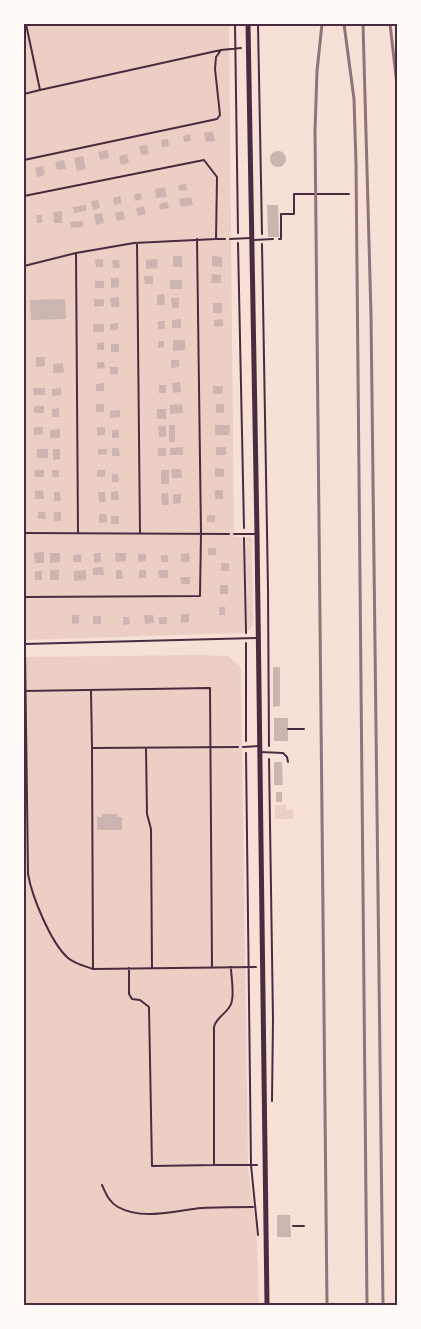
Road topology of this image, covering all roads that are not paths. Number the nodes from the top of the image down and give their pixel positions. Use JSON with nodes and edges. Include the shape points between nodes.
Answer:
{"nodes":[{"id":1,"x":248,"y":24,"type":"edge"},
{"id":2,"x":230,"y":238,"type":"road end"},
{"id":3,"x":252,"y":239,"type":"junction"},
{"id":4,"x":273,"y":239,"type":"road end"},
{"id":5,"x":234,"y":534,"type":"road end"},
{"id":6,"x":258,"y":534,"type":"junction"},
{"id":7,"x":259,"y":638,"type":"junction"},
{"id":8,"x":24,"y":644,"type":"edge"},
{"id":9,"x":243,"y":747,"type":"road end"},
{"id":10,"x":260,"y":749,"type":"junction"},
{"id":11,"x":288,"y":762,"type":"dead end"},
{"id":12,"x":267,"y":1305,"type":"edge"}],
"edges":[{"from":1,"to":3,"type":"street"},
{"from":2,"to":3,"type":"lane"},
{"from":3,"to":4,"type":"lane"},
{"from":3,"to":6,"type":"street"},
{"from":5,"to":6,"type":"lane"},
{"from":6,"to":7,"type":"street"},
{"from":7,"to":8,"type":"lane"},
{"from":7,"to":10,"type":"street"},
{"from":9,"to":10,"type":"lane"},
{"from":10,"to":11,"type":"lane","via":[[284,753]]},
{"from":10,"to":12,"type":"street"}]}
